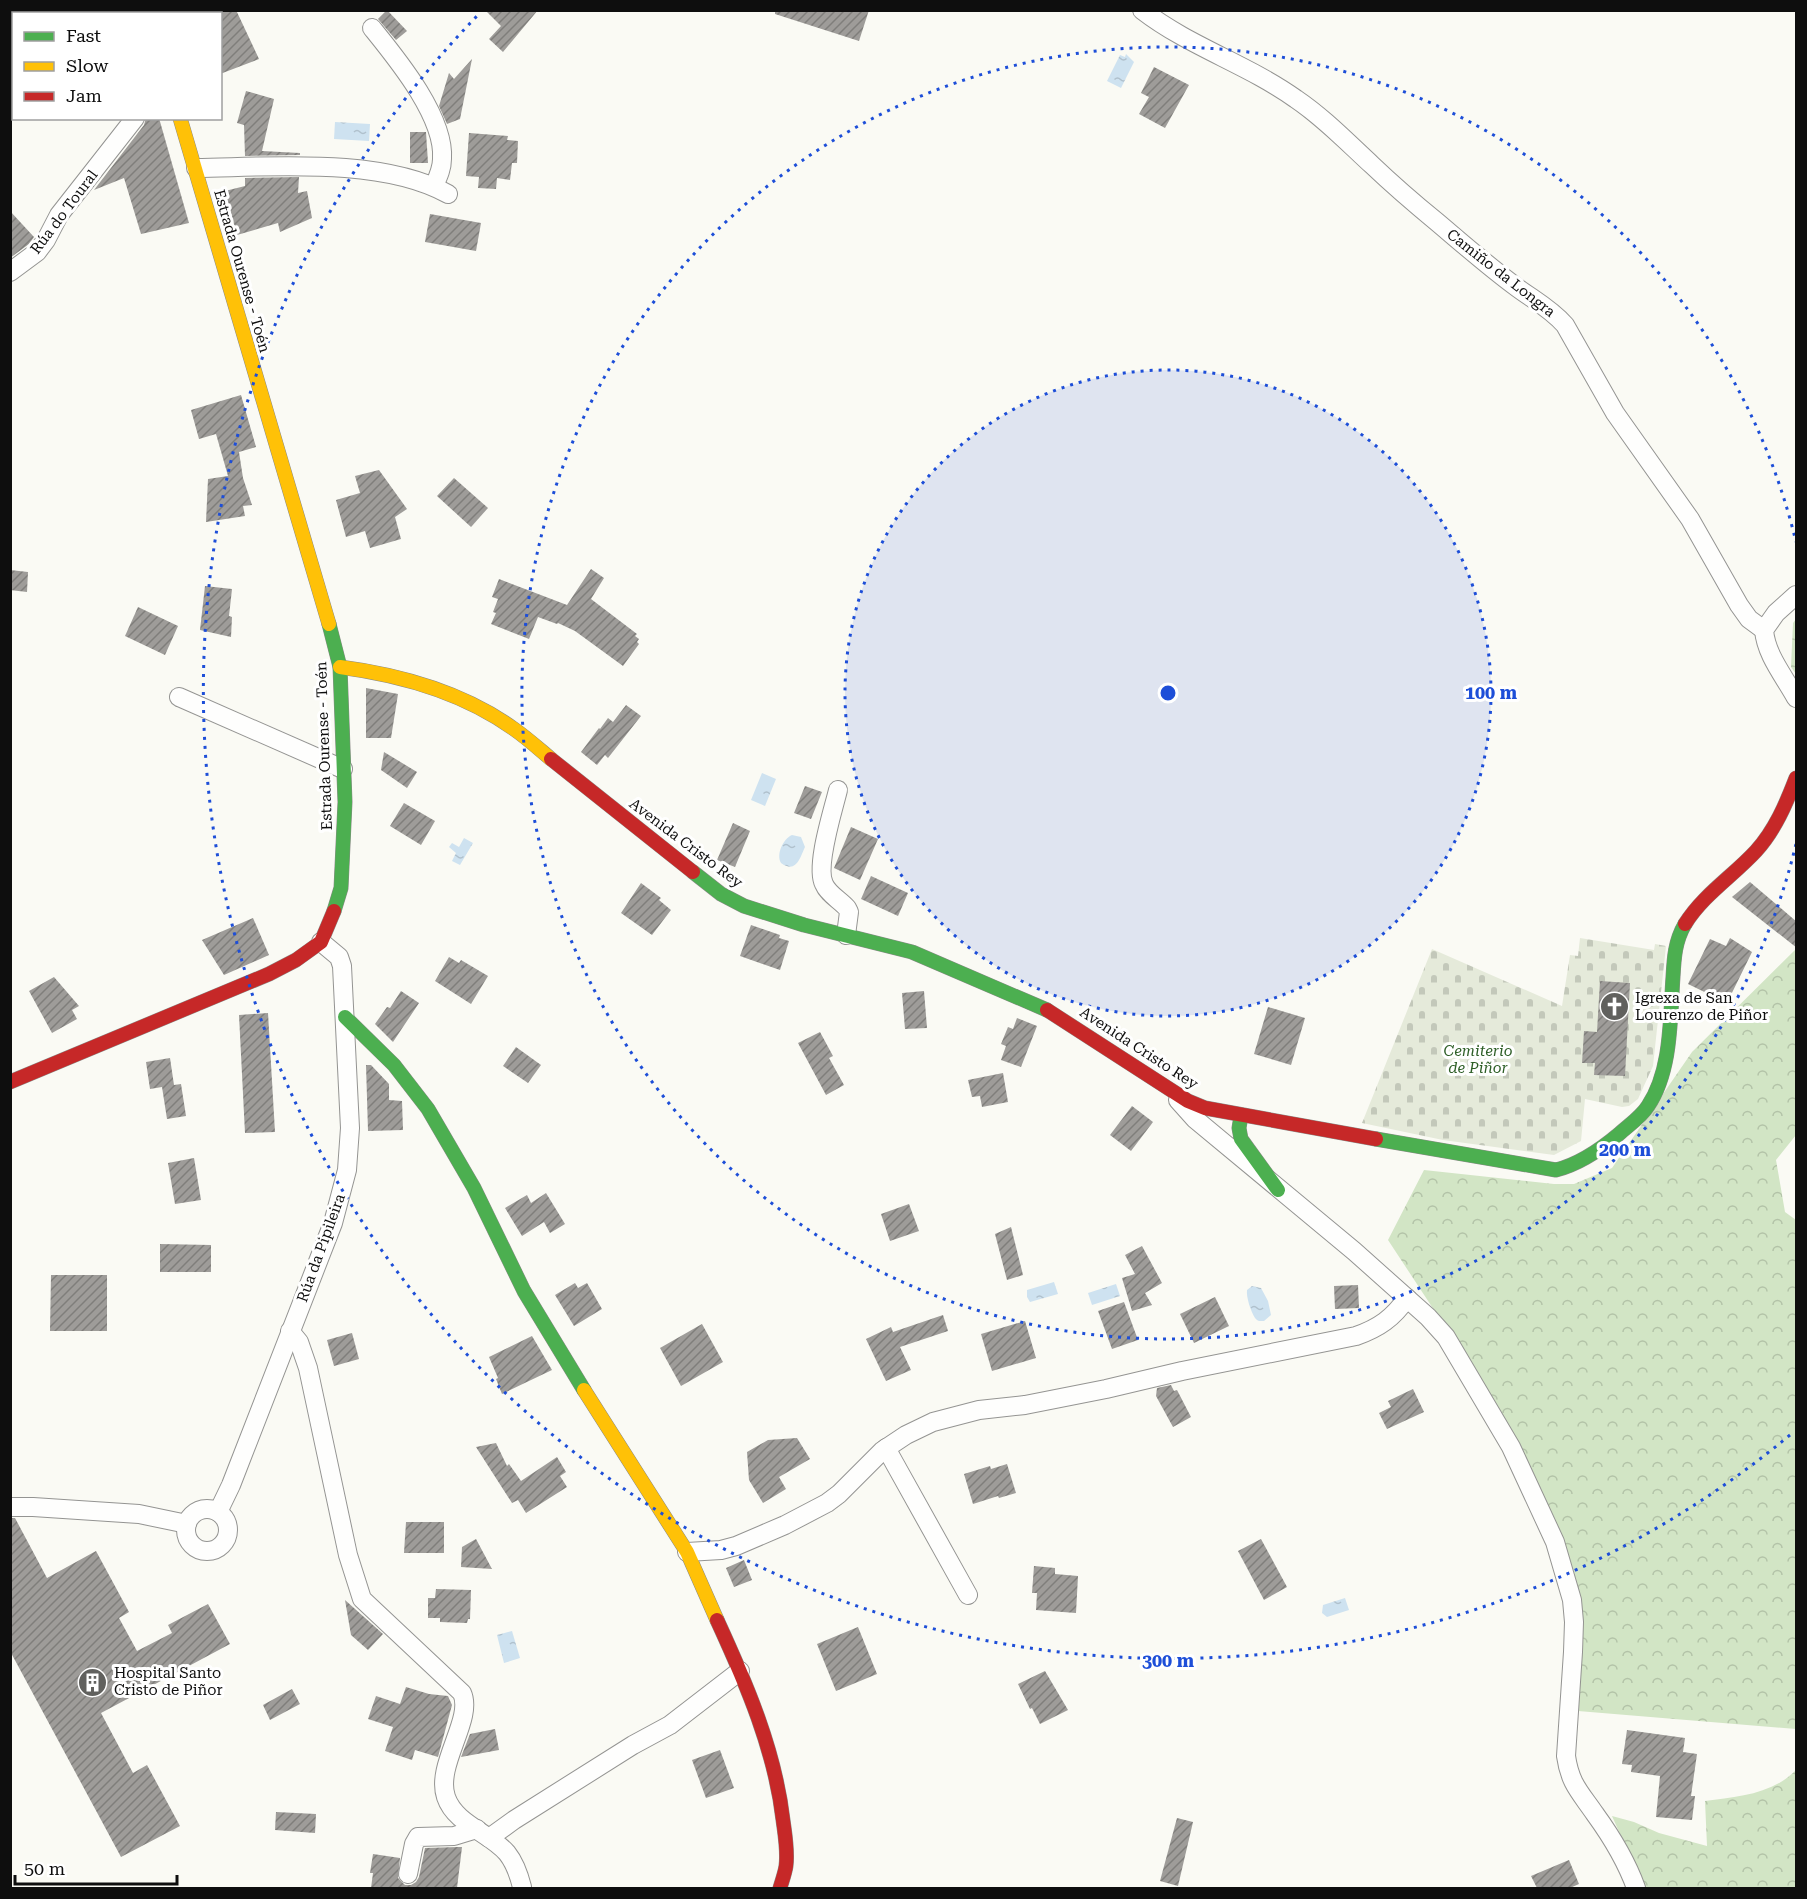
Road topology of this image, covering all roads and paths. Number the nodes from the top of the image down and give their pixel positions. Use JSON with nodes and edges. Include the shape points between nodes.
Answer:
{"nodes":[{"id":1,"x":1142,"y":10,"type":"edge"},
{"id":2,"x":372,"y":28,"type":"dead end"},
{"id":3,"x":133,"y":120,"type":"edge"},
{"id":4,"x":181,"y":120,"type":"edge"},
{"id":5,"x":196,"y":168,"type":"junction"},
{"id":6,"x":10,"y":272,"type":"edge"},
{"id":7,"x":1797,"y":595,"type":"edge"},
{"id":8,"x":1764,"y":630,"type":"junction"},
{"id":9,"x":340,"y":667,"type":"junction"},
{"id":10,"x":179,"y":697,"type":"dead end"},
{"id":11,"x":1797,"y":698,"type":"edge"},
{"id":12,"x":343,"y":769,"type":"junction"},
{"id":13,"x":1797,"y":778,"type":"edge"},
{"id":14,"x":838,"y":790,"type":"dead end"},
{"id":15,"x":846,"y":935,"type":"junction"},
{"id":16,"x":321,"y":942,"type":"junction"},
{"id":17,"x":345,"y":1017,"type":"junction"},
{"id":18,"x":10,"y":1082,"type":"edge"},
{"id":19,"x":1172,"y":1092,"type":"junction"},
{"id":20,"x":1241,"y":1116,"type":"junction"},
{"id":21,"x":1278,"y":1190,"type":"junction"},
{"id":22,"x":1407,"y":1298,"type":"junction"},
{"id":23,"x":290,"y":1331,"type":"junction"},
{"id":24,"x":886,"y":1448,"type":"junction"},
{"id":25,"x":10,"y":1507,"type":"edge"},
{"id":26,"x":218,"y":1512,"type":"junction"},
{"id":27,"x":187,"y":1524,"type":"junction"},
{"id":28,"x":687,"y":1552,"type":"junction"},
{"id":29,"x":968,"y":1595,"type":"dead end"},
{"id":30,"x":740,"y":1671,"type":"junction"},
{"id":31,"x":483,"y":1834,"type":"junction"},
{"id":32,"x":408,"y":1874,"type":"dead end"},
{"id":33,"x":522,"y":1887,"type":"dead end"},
{"id":34,"x":780,"y":1888,"type":"edge"},
{"id":35,"x":1636,"y":1888,"type":"edge"}],
"edges":[{"from":1,"to":8,"type":"street","name":"Camiño da Longra","via":[[1175,34],[1250,70],[1296,98],[1422,210],[1558,318],[1615,413],[1690,519],[1733,597],[1749,619]]},
{"from":2,"to":5,"type":"street","via":[[420,93],[435,123],[442,155],[441,190],[383,171]]},
{"from":3,"to":6,"type":"street","name":"Rúa do Toural","via":[[59,215],[37,252]]},
{"from":4,"to":5,"type":"street","name":"Estrada Ourense - Toén"},
{"from":5,"to":9,"type":"street","name":"Estrada Ourense - Toén"},
{"from":7,"to":8,"type":"street"},
{"from":8,"to":11,"type":"street","via":[[1765,642]]},
{"from":9,"to":12,"type":"street","name":"Estrada Ourense - Toén"},
{"from":9,"to":15,"type":"street","name":"Avenida Cristo Rey","via":[[386,674],[480,708],[514,729],[721,894],[771,916]]},
{"from":10,"to":12,"type":"street"},
{"from":12,"to":16,"type":"street","name":"Estrada Ourense - Toén","via":[[345,846],[341,888]]},
{"from":13,"to":20,"type":"street","name":"Avenida Cristo Rey","via":[[1773,829],[1758,849],[1688,917],[1680,932],[1666,1052],[1653,1098],[1638,1117],[1582,1161],[1568,1168],[1545,1169]]},
{"from":14,"to":15,"type":"street","via":[[821,872],[824,886],[849,912]]},
{"from":15,"to":19,"type":"street","name":"Avenida Cristo Rey","via":[[928,958],[1046,1009]]},
{"from":16,"to":17,"type":"street","name":"Rúa da Pipileira","via":[[339,957],[342,966]]},
{"from":16,"to":18,"type":"street","via":[[269,974]]},
{"from":17,"to":23,"type":"street","name":"Rúa da Pipileira","via":[[350,1128],[347,1170],[333,1223]]},
{"from":17,"to":28,"type":"street","via":[[394,1065],[428,1109],[558,1350]]},
{"from":19,"to":20,"type":"street","name":"Avenida Cristo Rey","via":[[1206,1108]]},
{"from":19,"to":21,"type":"street","via":[[1195,1119]]},
{"from":20,"to":21,"type":"street","via":[[1241,1139]]},
{"from":21,"to":22,"type":"street"},
{"from":22,"to":24,"type":"street","via":[[1390,1320],[1356,1336],[1068,1397],[979,1410],[933,1422]]},
{"from":22,"to":35,"type":"street","via":[[1446,1338],[1511,1446],[1555,1542],[1567,1577],[1574,1622],[1568,1772],[1619,1852]]},
{"from":23,"to":26,"type":"street","name":"Rúa da Pipileira"},
{"from":23,"to":31,"type":"street","via":[[299,1342],[308,1368],[348,1555],[362,1599],[464,1699],[444,1788],[449,1804]]},
{"from":24,"to":28,"type":"street","via":[[839,1494],[785,1525],[736,1546]]},
{"from":24,"to":29,"type":"street"},
{"from":25,"to":27,"type":"street","via":[[139,1514]]},
{"from":26,"to":27,"type":"street","via":[[197,1511]]},
{"from":26,"to":27,"type":"street","via":[[228,1530],[223,1543],[212,1550],[193,1545],[186,1534]]},
{"from":28,"to":30,"type":"street"},
{"from":30,"to":31,"type":"street","via":[[685,1715],[514,1820]]},
{"from":30,"to":34,"type":"street","via":[[780,1793],[786,1841],[786,1866]]},
{"from":31,"to":32,"type":"street","via":[[418,1837]]},
{"from":31,"to":33,"type":"street","via":[[507,1854]]}]}
